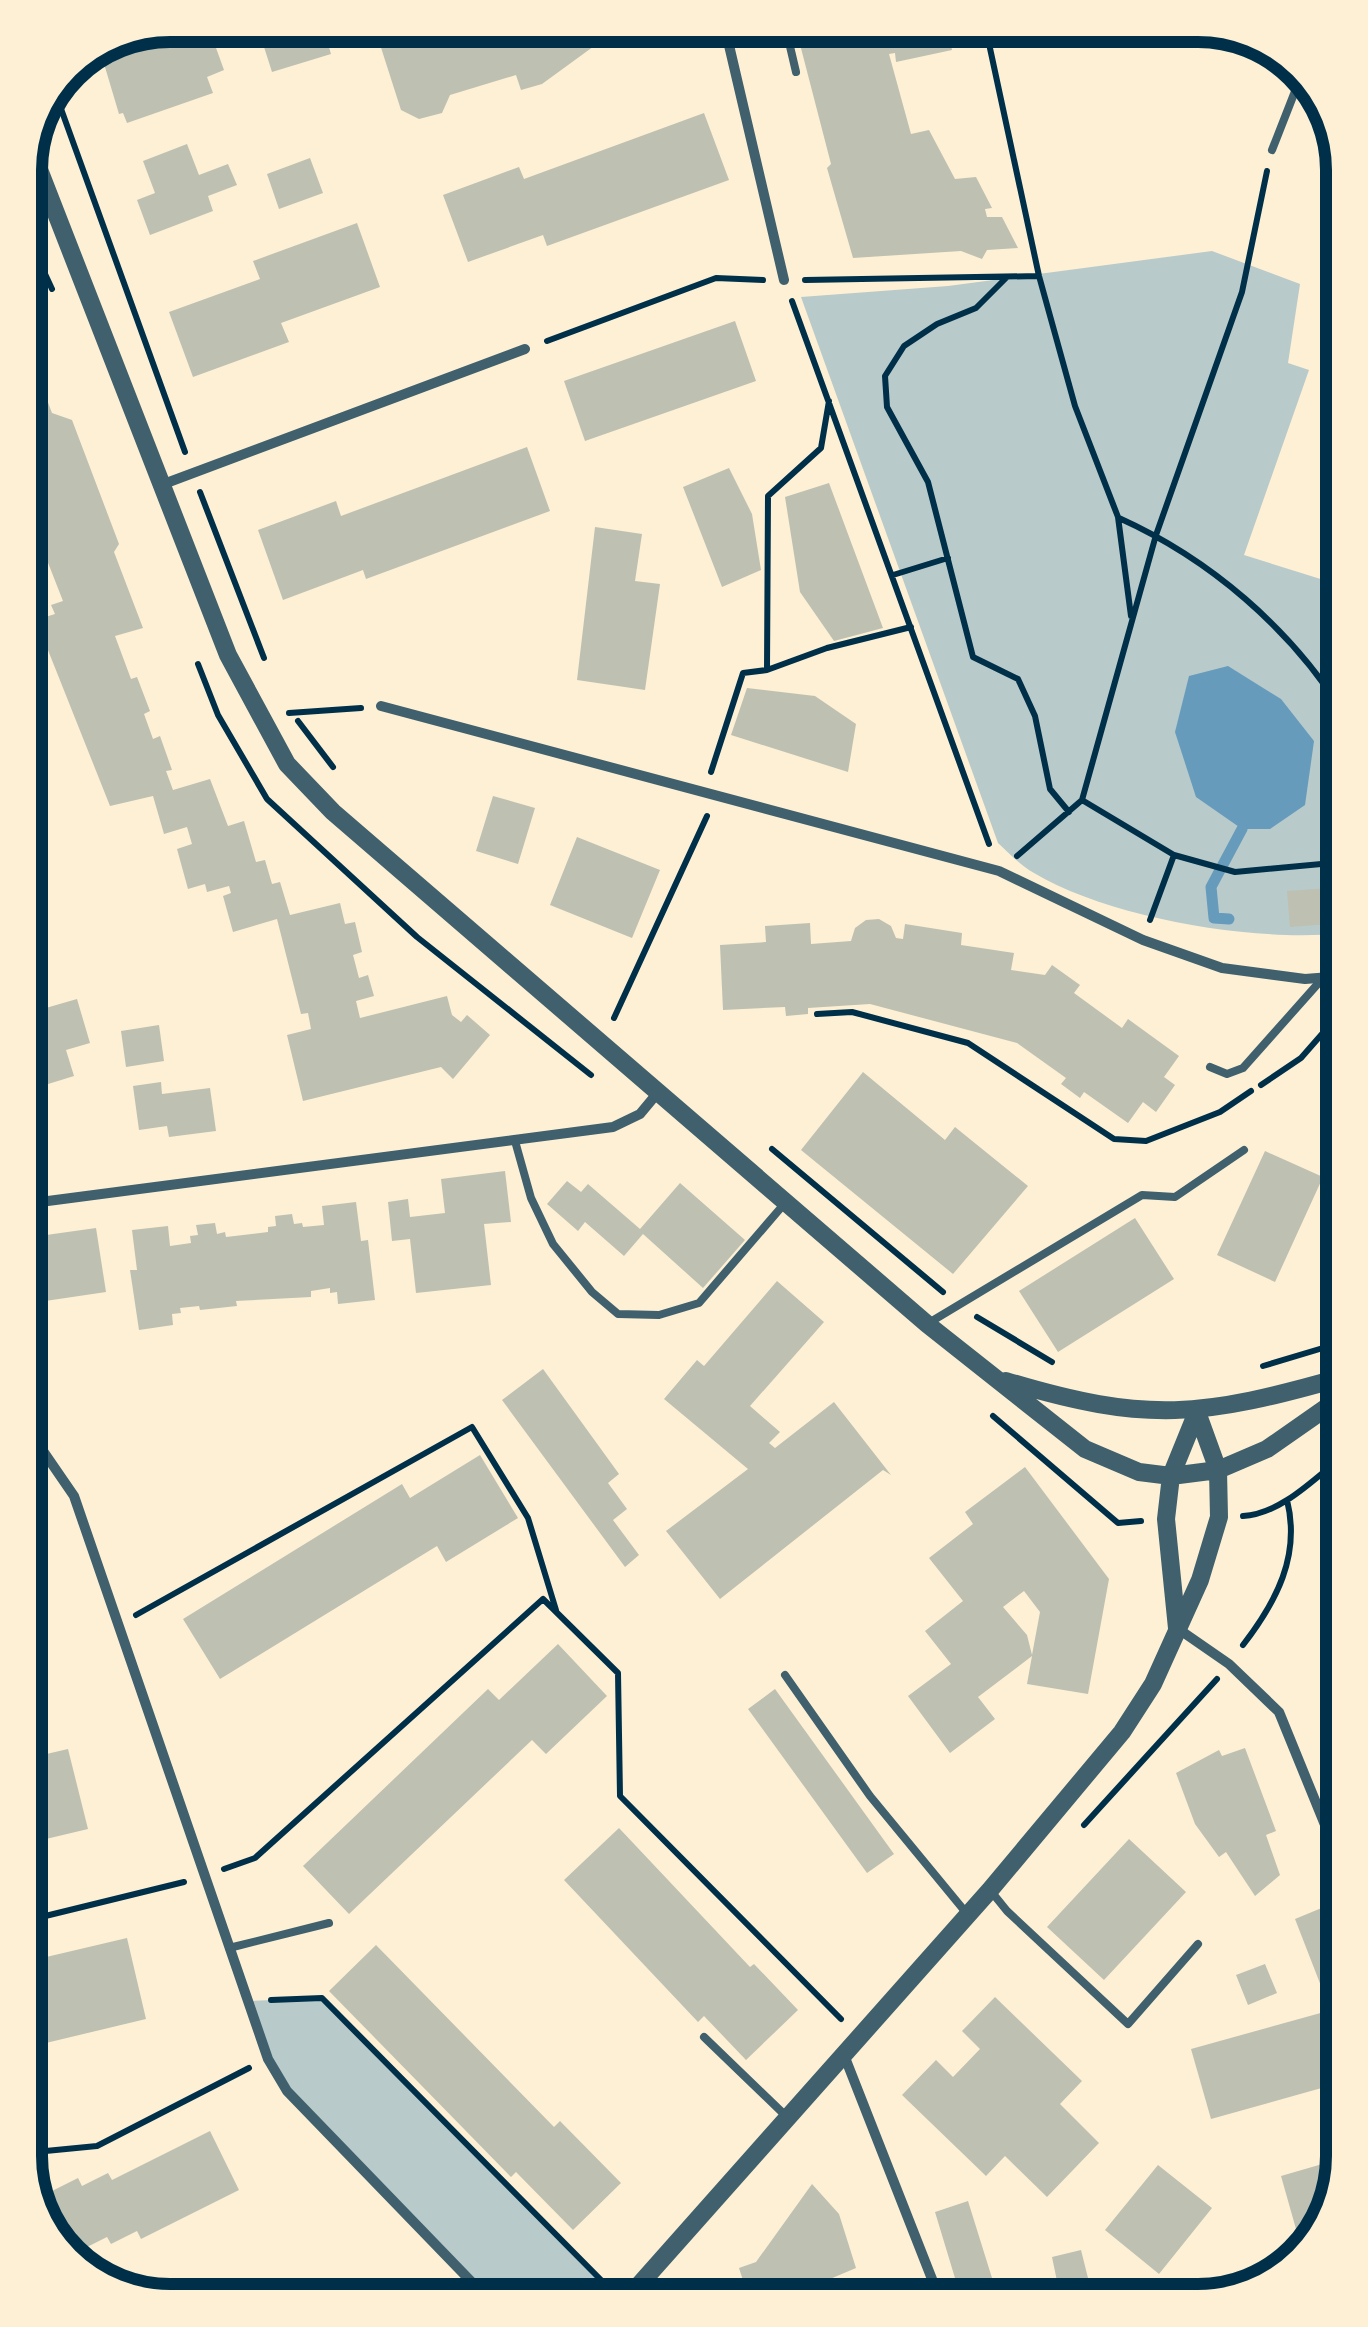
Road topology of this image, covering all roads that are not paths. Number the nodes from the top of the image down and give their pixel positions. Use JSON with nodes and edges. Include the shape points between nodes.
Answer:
{"nodes":[{"id":1,"x":728,"y":43,"type":"edge"},
{"id":2,"x":789,"y":43,"type":"edge"},
{"id":3,"x":796,"y":72,"type":"dead end"},
{"id":4,"x":1296,"y":89,"type":"edge"},
{"id":5,"x":1272,"y":150,"type":"road end"},
{"id":6,"x":43,"y":180,"type":"edge"},
{"id":7,"x":784,"y":280,"type":"road end"},
{"id":8,"x":524,"y":350,"type":"road end"},
{"id":9,"x":161,"y":485,"type":"junction"},
{"id":10,"x":381,"y":706,"type":"road end"},
{"id":11,"x":1323,"y":978,"type":"junction"},
{"id":12,"x":1326,"y":978,"type":"edge"},
{"id":13,"x":1210,"y":1067,"type":"dead end"},
{"id":14,"x":660,"y":1090,"type":"junction"},
{"id":15,"x":514,"y":1141,"type":"junction"},
{"id":16,"x":1244,"y":1150,"type":"dead end"},
{"id":17,"x":42,"y":1202,"type":"edge"},
{"id":18,"x":785,"y":1202,"type":"junction"},
{"id":19,"x":927,"y":1324,"type":"junction"},
{"id":20,"x":996,"y":1378,"type":"junction"},
{"id":21,"x":1326,"y":1381,"type":"edge"},
{"id":22,"x":1326,"y":1408,"type":"edge"},
{"id":23,"x":1196,"y":1412,"type":"junction"},
{"id":24,"x":42,"y":1450,"type":"edge"},
{"id":25,"x":1218,"y":1470,"type":"junction"},
{"id":26,"x":1171,"y":1476,"type":"junction"},
{"id":27,"x":1177,"y":1628,"type":"junction"},
{"id":28,"x":784,"y":1676,"type":"dead end"},
{"id":29,"x":1326,"y":1828,"type":"edge"},
{"id":30,"x":990,"y":1890,"type":"junction"},
{"id":31,"x":968,"y":1915,"type":"junction"},
{"id":32,"x":329,"y":1923,"type":"dead end"},
{"id":33,"x":1198,"y":1944,"type":"dead end"},
{"id":34,"x":230,"y":1948,"type":"junction"},
{"id":35,"x":704,"y":2037,"type":"dead end"},
{"id":36,"x":844,"y":2055,"type":"junction"},
{"id":37,"x":788,"y":2118,"type":"junction"},
{"id":38,"x":474,"y":2284,"type":"edge"},
{"id":39,"x":640,"y":2284,"type":"edge"},
{"id":40,"x":934,"y":2284,"type":"edge"}],
"edges":[{"from":1,"to":7,"type":"street"},
{"from":2,"to":3,"type":"lane"},
{"from":4,"to":5,"type":"lane"},
{"from":6,"to":9,"type":"street"},
{"from":8,"to":9,"type":"street"},
{"from":9,"to":14,"type":"street","via":[[228,656],[287,764],[334,812]]},
{"from":10,"to":11,"type":"street","via":[[999,871],[1142,940],[1222,968]]},
{"from":11,"to":12,"type":"street"},
{"from":11,"to":13,"type":"lane","via":[[1243,1068],[1227,1074]]},
{"from":14,"to":15,"type":"street","via":[[640,1114],[613,1127]]},
{"from":14,"to":18,"type":"street"},
{"from":15,"to":17,"type":"street"},
{"from":15,"to":18,"type":"lane","via":[[552,1244],[618,1314],[659,1315],[699,1302]]},
{"from":16,"to":19,"type":"lane","via":[[1175,1197],[1142,1194]]},
{"from":18,"to":19,"type":"street"},
{"from":19,"to":20,"type":"street"},
{"from":20,"to":23,"type":"street","via":[[1092,1406]]},
{"from":20,"to":26,"type":"street","via":[[1085,1449],[1139,1472]]},
{"from":21,"to":23,"type":"street"},
{"from":22,"to":25,"type":"street","via":[[1267,1449]]},
{"from":23,"to":25,"type":"street"},
{"from":23,"to":26,"type":"street"},
{"from":24,"to":34,"type":"street","via":[[74,1496]]},
{"from":25,"to":26,"type":"street"},
{"from":25,"to":27,"type":"street","via":[[1220,1517]]},
{"from":26,"to":27,"type":"street","via":[[1166,1519]]},
{"from":27,"to":29,"type":"street","via":[[1229,1664],[1279,1712]]},
{"from":27,"to":30,"type":"street","via":[[1122,1732]]},
{"from":28,"to":31,"type":"lane","via":[[870,1796]]},
{"from":30,"to":31,"type":"street"},
{"from":30,"to":33,"type":"lane","via":[[1128,2024]]},
{"from":31,"to":36,"type":"street"},
{"from":32,"to":34,"type":"lane"},
{"from":34,"to":38,"type":"street","via":[[268,2059],[287,2091]]},
{"from":35,"to":37,"type":"lane"},
{"from":36,"to":37,"type":"street"},
{"from":36,"to":40,"type":"street"},
{"from":37,"to":39,"type":"street"}]}
